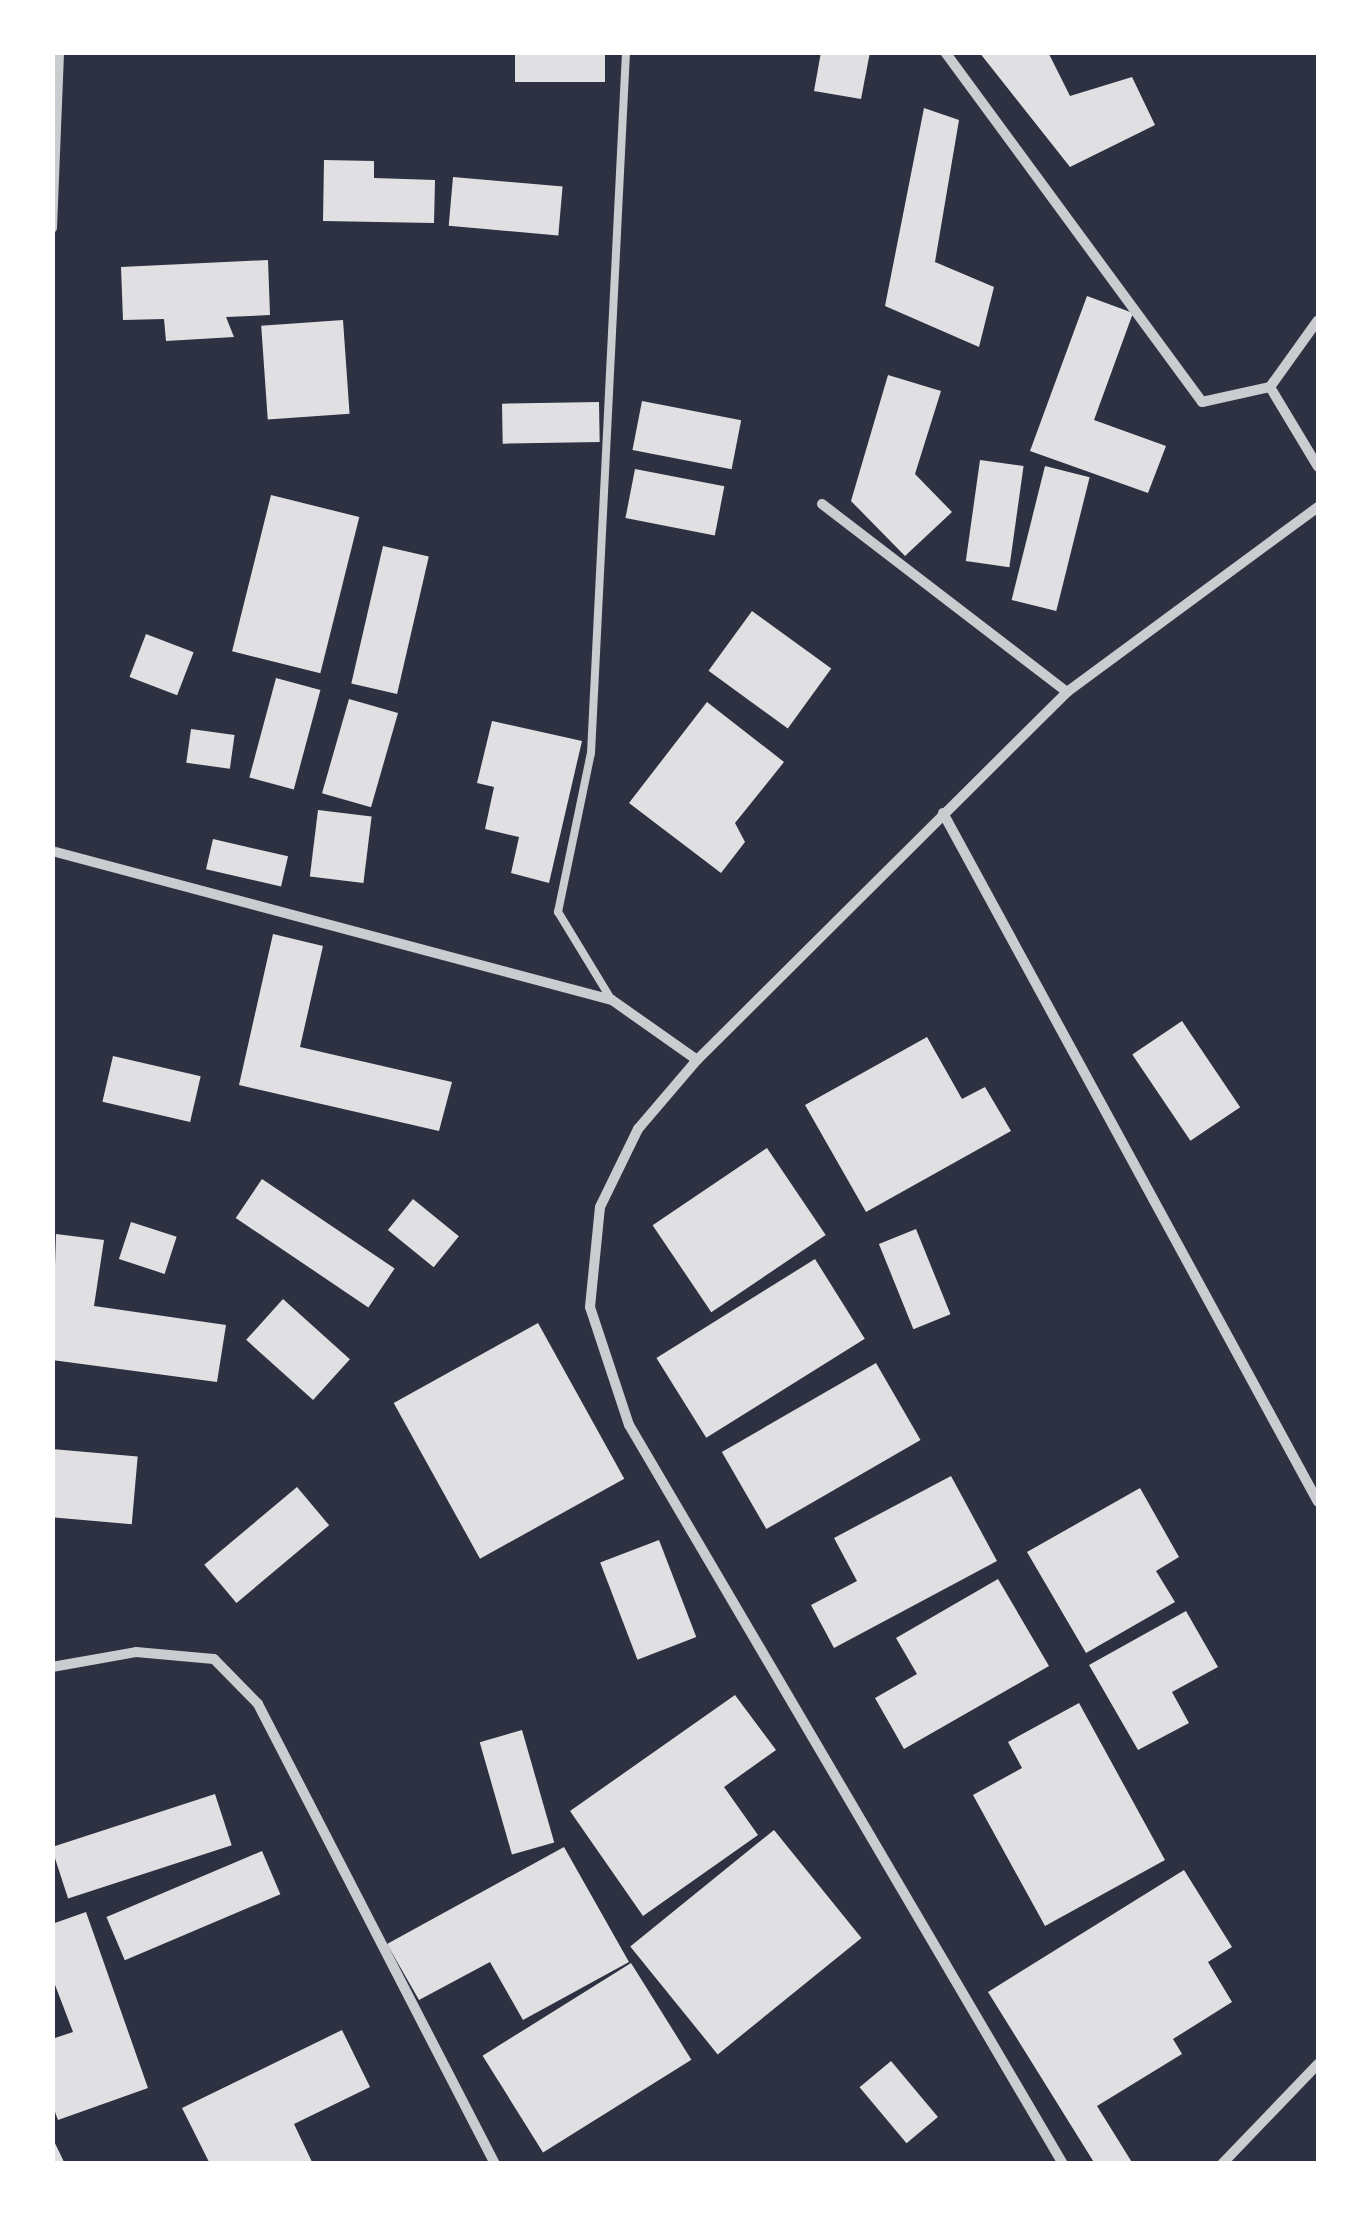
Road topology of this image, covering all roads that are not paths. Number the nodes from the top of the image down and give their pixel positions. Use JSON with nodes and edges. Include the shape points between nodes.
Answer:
{"nodes":[{"id":1,"x":59,"y":52,"type":"edge"},
{"id":2,"x":626,"y":52,"type":"edge"},
{"id":3,"x":945,"y":52,"type":"edge"},
{"id":4,"x":52,"y":228,"type":"edge"},
{"id":5,"x":1318,"y":320,"type":"edge"},
{"id":6,"x":1270,"y":386,"type":"junction"},
{"id":7,"x":1318,"y":468,"type":"edge"},
{"id":8,"x":822,"y":504,"type":"dead end"},
{"id":9,"x":1318,"y":508,"type":"edge"},
{"id":10,"x":1068,"y":692,"type":"junction"},
{"id":11,"x":943,"y":814,"type":"junction"},
{"id":12,"x":52,"y":851,"type":"edge"},
{"id":13,"x":612,"y":1000,"type":"junction"},
{"id":14,"x":697,"y":1060,"type":"junction"},
{"id":15,"x":1318,"y":1502,"type":"edge"},
{"id":16,"x":52,"y":1667,"type":"edge"},
{"id":17,"x":1318,"y":2064,"type":"edge"},
{"id":18,"x":495,"y":2164,"type":"edge"},
{"id":19,"x":1062,"y":2164,"type":"edge"},
{"id":20,"x":1222,"y":2164,"type":"edge"}],
"edges":[{"from":1,"to":4,"type":"street"},
{"from":2,"to":13,"type":"lane","via":[[591,754],[558,912]]},
{"from":3,"to":6,"type":"street","via":[[1202,402]]},
{"from":5,"to":6,"type":"street"},
{"from":6,"to":7,"type":"street"},
{"from":8,"to":10,"type":"street"},
{"from":9,"to":10,"type":"street"},
{"from":10,"to":11,"type":"street"},
{"from":11,"to":14,"type":"street"},
{"from":11,"to":15,"type":"street"},
{"from":12,"to":13,"type":"street"},
{"from":13,"to":14,"type":"street"},
{"from":14,"to":19,"type":"street","via":[[638,1129],[600,1208],[590,1307],[629,1425]]},
{"from":16,"to":18,"type":"street","via":[[136,1652],[214,1659],[258,1704]]},
{"from":17,"to":20,"type":"street"}]}
